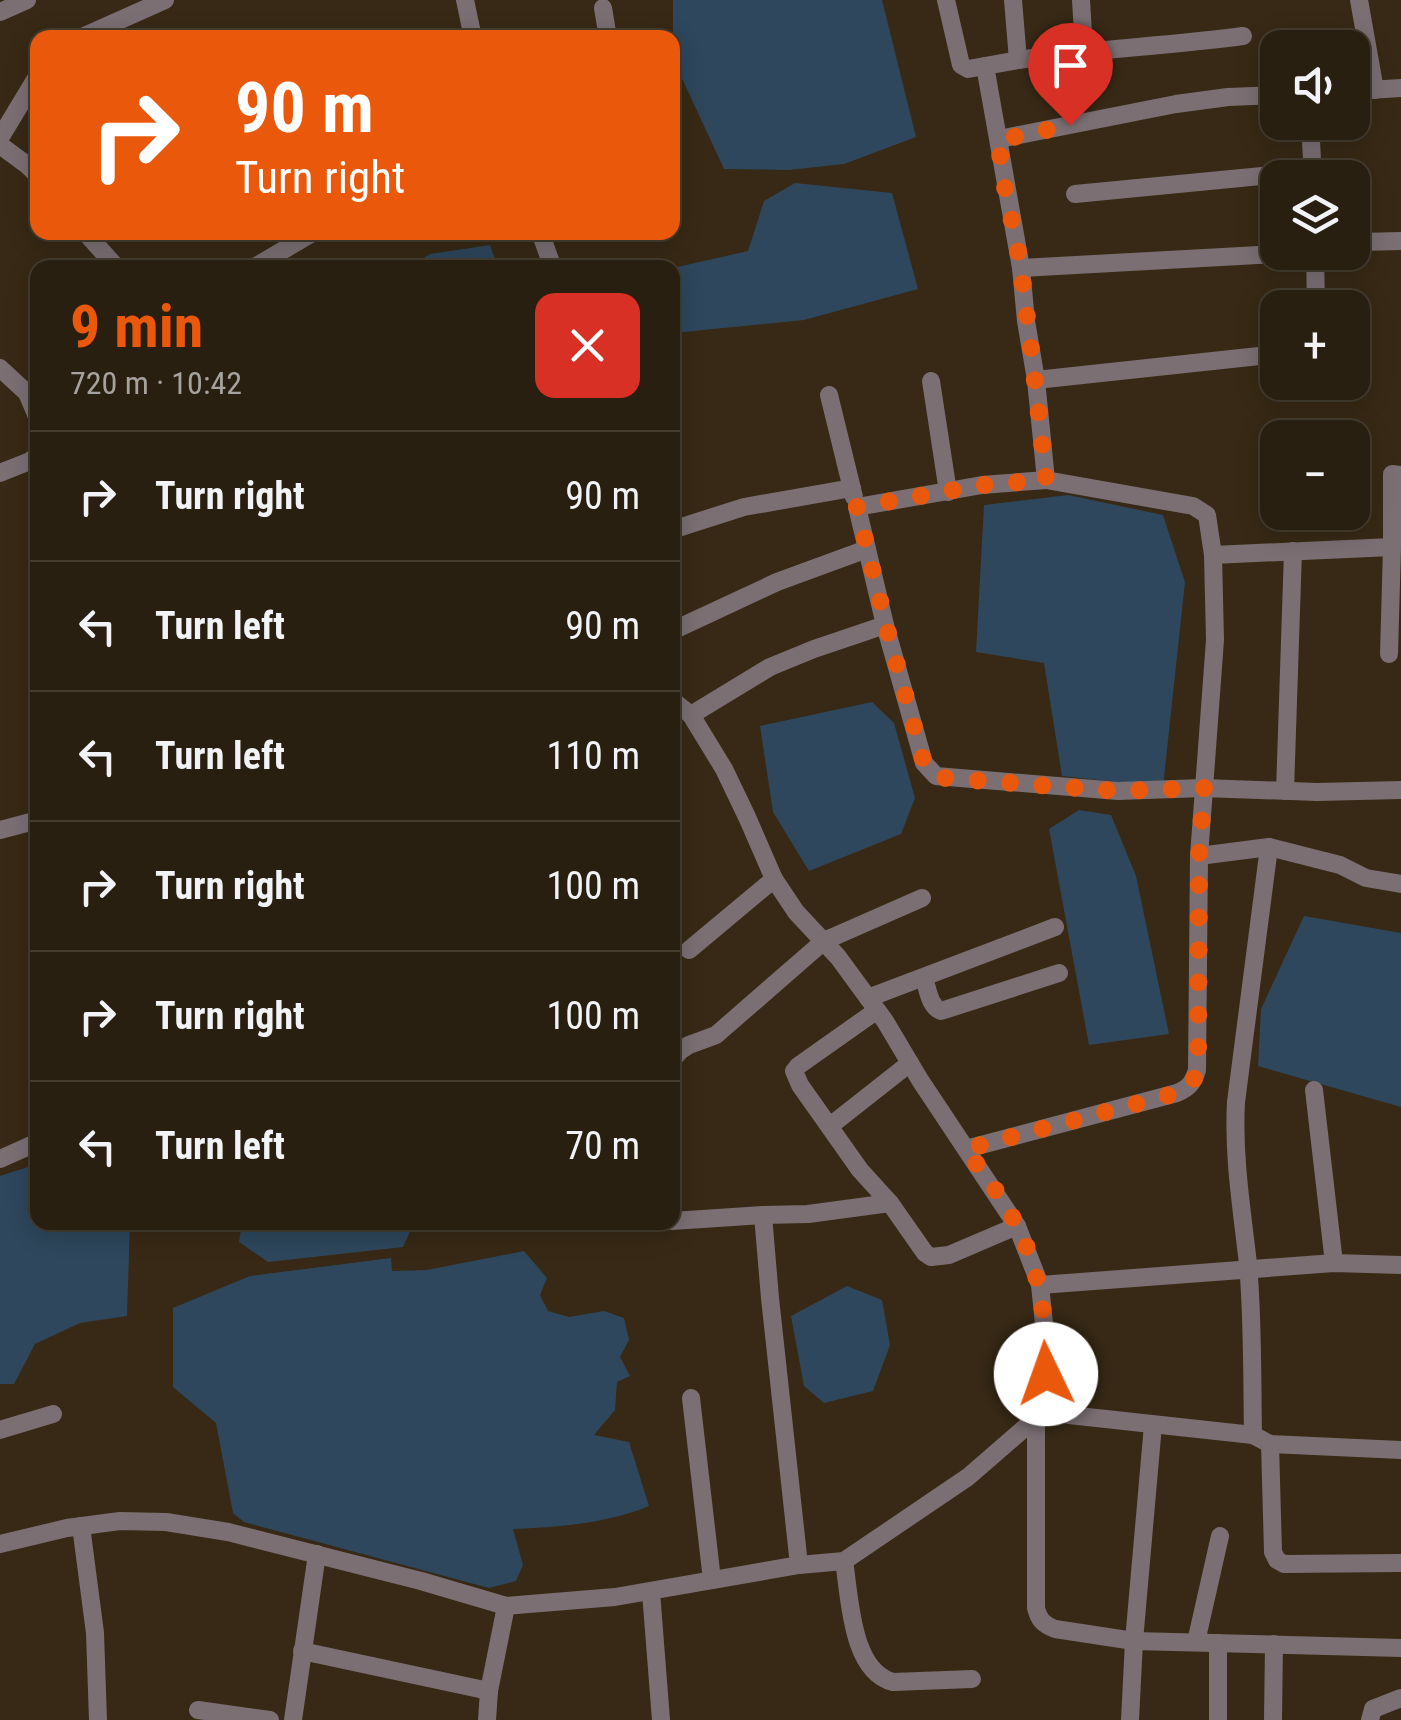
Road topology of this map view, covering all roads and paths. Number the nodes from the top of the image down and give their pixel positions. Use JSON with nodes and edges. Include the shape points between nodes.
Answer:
{"nodes":[{"id":1,"x":28,"y":0,"type":"edge"},
{"id":2,"x":165,"y":0,"type":"edge"},
{"id":3,"x":466,"y":0,"type":"edge"},
{"id":4,"x":946,"y":0,"type":"edge"},
{"id":5,"x":1013,"y":0,"type":"edge"},
{"id":6,"x":1081,"y":0,"type":"edge"},
{"id":7,"x":1359,"y":0,"type":"edge"},
{"id":8,"x":603,"y":8,"type":"dead end"},
{"id":9,"x":0,"y":12,"type":"edge"},
{"id":10,"x":98,"y":30,"type":"edge"},
{"id":11,"x":472,"y":30,"type":"edge"},
{"id":12,"x":607,"y":30,"type":"edge"},
{"id":13,"x":1244,"y":36,"type":"dead end"},
{"id":14,"x":1084,"y":50,"type":"junction"},
{"id":15,"x":1018,"y":60,"type":"junction"},
{"id":16,"x":985,"y":66,"type":"junction"},
{"id":17,"x":1401,"y":88,"type":"edge"},
{"id":18,"x":30,"y":89,"type":"edge"},
{"id":19,"x":1370,"y":90,"type":"edge"},
{"id":20,"x":1374,"y":90,"type":"junction"},
{"id":21,"x":1260,"y":96,"type":"edge"},
{"id":22,"x":999,"y":140,"type":"junction"},
{"id":23,"x":0,"y":142,"type":"edge"},
{"id":24,"x":30,"y":168,"type":"edge"},
{"id":25,"x":1260,"y":178,"type":"edge"},
{"id":26,"x":1074,"y":194,"type":"dead end"},
{"id":27,"x":92,"y":240,"type":"edge"},
{"id":28,"x":301,"y":240,"type":"edge"},
{"id":29,"x":1401,"y":241,"type":"edge"},
{"id":30,"x":1370,"y":242,"type":"edge"},
{"id":31,"x":1260,"y":255,"type":"edge"},
{"id":32,"x":110,"y":260,"type":"edge"},
{"id":33,"x":267,"y":260,"type":"edge"},
{"id":34,"x":1020,"y":268,"type":"junction"},
{"id":35,"x":1260,"y":356,"type":"edge"},
{"id":36,"x":0,"y":368,"type":"edge"},
{"id":37,"x":1036,"y":380,"type":"junction"},
{"id":38,"x":932,"y":381,"type":"dead end"},
{"id":39,"x":30,"y":388,"type":"edge"},
{"id":40,"x":829,"y":395,"type":"dead end"},
{"id":41,"x":30,"y":461,"type":"edge"},
{"id":42,"x":0,"y":472,"type":"edge"},
{"id":43,"x":1401,"y":475,"type":"edge"},
{"id":44,"x":1046,"y":480,"type":"junction"},
{"id":45,"x":948,"y":492,"type":"junction"},
{"id":46,"x":854,"y":498,"type":"junction"},
{"id":47,"x":680,"y":527,"type":"edge"},
{"id":48,"x":1392,"y":547,"type":"junction"},
{"id":49,"x":867,"y":549,"type":"junction"},
{"id":50,"x":1293,"y":552,"type":"junction"},
{"id":51,"x":1213,"y":555,"type":"junction"},
{"id":52,"x":886,"y":625,"type":"junction"},
{"id":53,"x":680,"y":627,"type":"edge"},
{"id":54,"x":1389,"y":654,"type":"dead end"},
{"id":55,"x":680,"y":709,"type":"edge"},
{"id":56,"x":680,"y":710,"type":"edge"},
{"id":57,"x":1204,"y":788,"type":"junction"},
{"id":58,"x":1401,"y":790,"type":"edge"},
{"id":59,"x":1285,"y":791,"type":"junction"},
{"id":60,"x":30,"y":822,"type":"edge"},
{"id":61,"x":0,"y":830,"type":"edge"},
{"id":62,"x":1269,"y":847,"type":"junction"},
{"id":63,"x":1199,"y":856,"type":"junction"},
{"id":64,"x":774,"y":879,"type":"junction"},
{"id":65,"x":1401,"y":884,"type":"edge"},
{"id":66,"x":922,"y":898,"type":"dead end"},
{"id":67,"x":1055,"y":927,"type":"dead end"},
{"id":68,"x":824,"y":941,"type":"junction"},
{"id":69,"x":689,"y":950,"type":"dead end"},
{"id":70,"x":1059,"y":974,"type":"dead end"},
{"id":71,"x":924,"y":978,"type":"junction"},
{"id":72,"x":872,"y":1004,"type":"junction"},
{"id":73,"x":680,"y":1051,"type":"edge"},
{"id":74,"x":910,"y":1062,"type":"junction"},
{"id":75,"x":1314,"y":1090,"type":"dead end"},
{"id":76,"x":830,"y":1126,"type":"junction"},
{"id":77,"x":30,"y":1146,"type":"edge"},
{"id":78,"x":966,"y":1149,"type":"junction"},
{"id":79,"x":0,"y":1160,"type":"edge"},
{"id":80,"x":890,"y":1203,"type":"junction"},
{"id":81,"x":763,"y":1215,"type":"junction"},
{"id":82,"x":680,"y":1221,"type":"edge"},
{"id":83,"x":1018,"y":1226,"type":"junction"},
{"id":84,"x":1334,"y":1263,"type":"junction"},
{"id":85,"x":1401,"y":1266,"type":"edge"},
{"id":86,"x":1248,"y":1268,"type":"junction"},
{"id":87,"x":1040,"y":1284,"type":"junction"},
{"id":88,"x":691,"y":1398,"type":"dead end"},
{"id":89,"x":1039,"y":1413,"type":"junction"},
{"id":90,"x":53,"y":1414,"type":"dead end"},
{"id":91,"x":1153,"y":1425,"type":"junction"},
{"id":92,"x":0,"y":1430,"type":"edge"},
{"id":93,"x":1262,"y":1439,"type":"junction"},
{"id":94,"x":1401,"y":1450,"type":"edge"},
{"id":95,"x":81,"y":1526,"type":"junction"},
{"id":96,"x":1220,"y":1536,"type":"dead end"},
{"id":97,"x":0,"y":1544,"type":"edge"},
{"id":98,"x":317,"y":1554,"type":"junction"},
{"id":99,"x":844,"y":1561,"type":"junction"},
{"id":100,"x":1401,"y":1563,"type":"edge"},
{"id":101,"x":800,"y":1564,"type":"junction"},
{"id":102,"x":712,"y":1580,"type":"junction"},
{"id":103,"x":652,"y":1592,"type":"junction"},
{"id":104,"x":506,"y":1606,"type":"junction"},
{"id":105,"x":1134,"y":1641,"type":"junction"},
{"id":106,"x":1196,"y":1642,"type":"junction"},
{"id":107,"x":1218,"y":1643,"type":"junction"},
{"id":108,"x":1274,"y":1644,"type":"junction"},
{"id":109,"x":1401,"y":1648,"type":"edge"},
{"id":110,"x":302,"y":1650,"type":"junction"},
{"id":111,"x":972,"y":1679,"type":"dead end"},
{"id":112,"x":489,"y":1692,"type":"junction"},
{"id":113,"x":1401,"y":1698,"type":"edge"},
{"id":114,"x":198,"y":1710,"type":"dead end"},
{"id":115,"x":98,"y":1720,"type":"edge"},
{"id":116,"x":270,"y":1720,"type":"edge"},
{"id":117,"x":293,"y":1720,"type":"edge"},
{"id":118,"x":487,"y":1720,"type":"edge"},
{"id":119,"x":661,"y":1720,"type":"edge"},
{"id":120,"x":1130,"y":1720,"type":"edge"},
{"id":121,"x":1218,"y":1720,"type":"edge"},
{"id":122,"x":1273,"y":1720,"type":"edge"},
{"id":123,"x":1370,"y":1720,"type":"edge"}],
"edges":[{"from":1,"to":9,"type":"street"},
{"from":2,"to":10,"type":"street"},
{"from":3,"to":11,"type":"street"},
{"from":4,"to":16,"type":"street","via":[[961,65]]},
{"from":5,"to":15,"type":"street"},
{"from":6,"to":14,"type":"street"},
{"from":7,"to":20,"type":"street"},
{"from":8,"to":12,"type":"street"},
{"from":13,"to":14,"type":"street"},
{"from":14,"to":15,"type":"street"},
{"from":15,"to":16,"type":"street"},
{"from":16,"to":22,"type":"street"},
{"from":17,"to":20,"type":"street"},
{"from":18,"to":23,"type":"street"},
{"from":19,"to":20,"type":"street"},
{"from":21,"to":22,"type":"street","via":[[1176,104]]},
{"from":22,"to":34,"type":"street"},
{"from":23,"to":24,"type":"street"},
{"from":25,"to":26,"type":"street"},
{"from":27,"to":32,"type":"street"},
{"from":28,"to":33,"type":"street"},
{"from":29,"to":30,"type":"street"},
{"from":31,"to":34,"type":"street"},
{"from":34,"to":37,"type":"street"},
{"from":35,"to":37,"type":"street"},
{"from":36,"to":39,"type":"street"},
{"from":37,"to":44,"type":"street"},
{"from":38,"to":45,"type":"street"},
{"from":40,"to":46,"type":"street"},
{"from":41,"to":42,"type":"street"},
{"from":43,"to":48,"type":"street","via":[[1392,474]]},
{"from":44,"to":45,"type":"street"},
{"from":44,"to":51,"type":"street","via":[[1193,506],[1207,516]]},
{"from":45,"to":46,"type":"street"},
{"from":46,"to":47,"type":"street","via":[[744,507]]},
{"from":46,"to":49,"type":"street"},
{"from":48,"to":50,"type":"street"},
{"from":48,"to":54,"type":"street"},
{"from":49,"to":52,"type":"street"},
{"from":49,"to":53,"type":"street"},
{"from":50,"to":51,"type":"street"},
{"from":50,"to":59,"type":"street"},
{"from":51,"to":57,"type":"street","via":[[1215,640]]},
{"from":52,"to":55,"type":"street"},
{"from":52,"to":57,"type":"street","via":[[924,763],[936,776],[1105,790]]},
{"from":56,"to":64,"type":"street","via":[[724,769]]},
{"from":57,"to":59,"type":"street"},
{"from":57,"to":63,"type":"street"},
{"from":58,"to":59,"type":"street"},
{"from":60,"to":61,"type":"street"},
{"from":62,"to":63,"type":"street"},
{"from":62,"to":65,"type":"street"},
{"from":62,"to":86,"type":"street","via":[[1234,1132]]},
{"from":63,"to":78,"type":"street","via":[[1194,1082],[1177,1093]]},
{"from":64,"to":68,"type":"street"},
{"from":64,"to":69,"type":"street"},
{"from":66,"to":68,"type":"street"},
{"from":67,"to":71,"type":"street"},
{"from":68,"to":72,"type":"street"},
{"from":68,"to":73,"type":"street","via":[[716,1036]]},
{"from":70,"to":71,"type":"street","via":[[941,1011]]},
{"from":71,"to":72,"type":"street"},
{"from":72,"to":74,"type":"street"},
{"from":72,"to":76,"type":"street","via":[[794,1071]]},
{"from":74,"to":76,"type":"street"},
{"from":74,"to":78,"type":"street"},
{"from":75,"to":84,"type":"street"},
{"from":76,"to":80,"type":"street"},
{"from":77,"to":79,"type":"street"},
{"from":78,"to":83,"type":"street"},
{"from":80,"to":81,"type":"street"},
{"from":80,"to":83,"type":"street","via":[[931,1257]]},
{"from":81,"to":82,"type":"street"},
{"from":81,"to":101,"type":"street"},
{"from":83,"to":87,"type":"street"},
{"from":84,"to":85,"type":"street"},
{"from":84,"to":86,"type":"street"},
{"from":86,"to":87,"type":"street"},
{"from":86,"to":93,"type":"street"},
{"from":87,"to":89,"type":"street","via":[[1047,1353]]},
{"from":88,"to":102,"type":"street"},
{"from":89,"to":91,"type":"street"},
{"from":89,"to":99,"type":"street","via":[[968,1477]]},
{"from":89,"to":105,"type":"street","via":[[1039,1619],[1055,1628]]},
{"from":90,"to":92,"type":"street"},
{"from":91,"to":93,"type":"street"},
{"from":91,"to":105,"type":"street"},
{"from":93,"to":94,"type":"street"},
{"from":93,"to":100,"type":"street","via":[[1277,1560]]},
{"from":95,"to":97,"type":"street"},
{"from":95,"to":98,"type":"street","via":[[166,1522]]},
{"from":95,"to":115,"type":"street"},
{"from":96,"to":106,"type":"street"},
{"from":98,"to":104,"type":"street"},
{"from":98,"to":110,"type":"street"},
{"from":99,"to":101,"type":"street"},
{"from":99,"to":111,"type":"street","via":[[859,1650],[872,1671],[893,1682]]},
{"from":101,"to":102,"type":"street"},
{"from":102,"to":103,"type":"street"},
{"from":103,"to":104,"type":"street"},
{"from":103,"to":119,"type":"street"},
{"from":104,"to":112,"type":"street"},
{"from":105,"to":106,"type":"street"},
{"from":105,"to":120,"type":"street"},
{"from":106,"to":107,"type":"street"},
{"from":107,"to":108,"type":"street"},
{"from":107,"to":121,"type":"street"},
{"from":108,"to":109,"type":"street"},
{"from":108,"to":122,"type":"street"},
{"from":110,"to":112,"type":"street"},
{"from":110,"to":117,"type":"street"},
{"from":112,"to":118,"type":"street"},
{"from":113,"to":123,"type":"street","via":[[1373,1709]]},
{"from":114,"to":116,"type":"street"}]}
